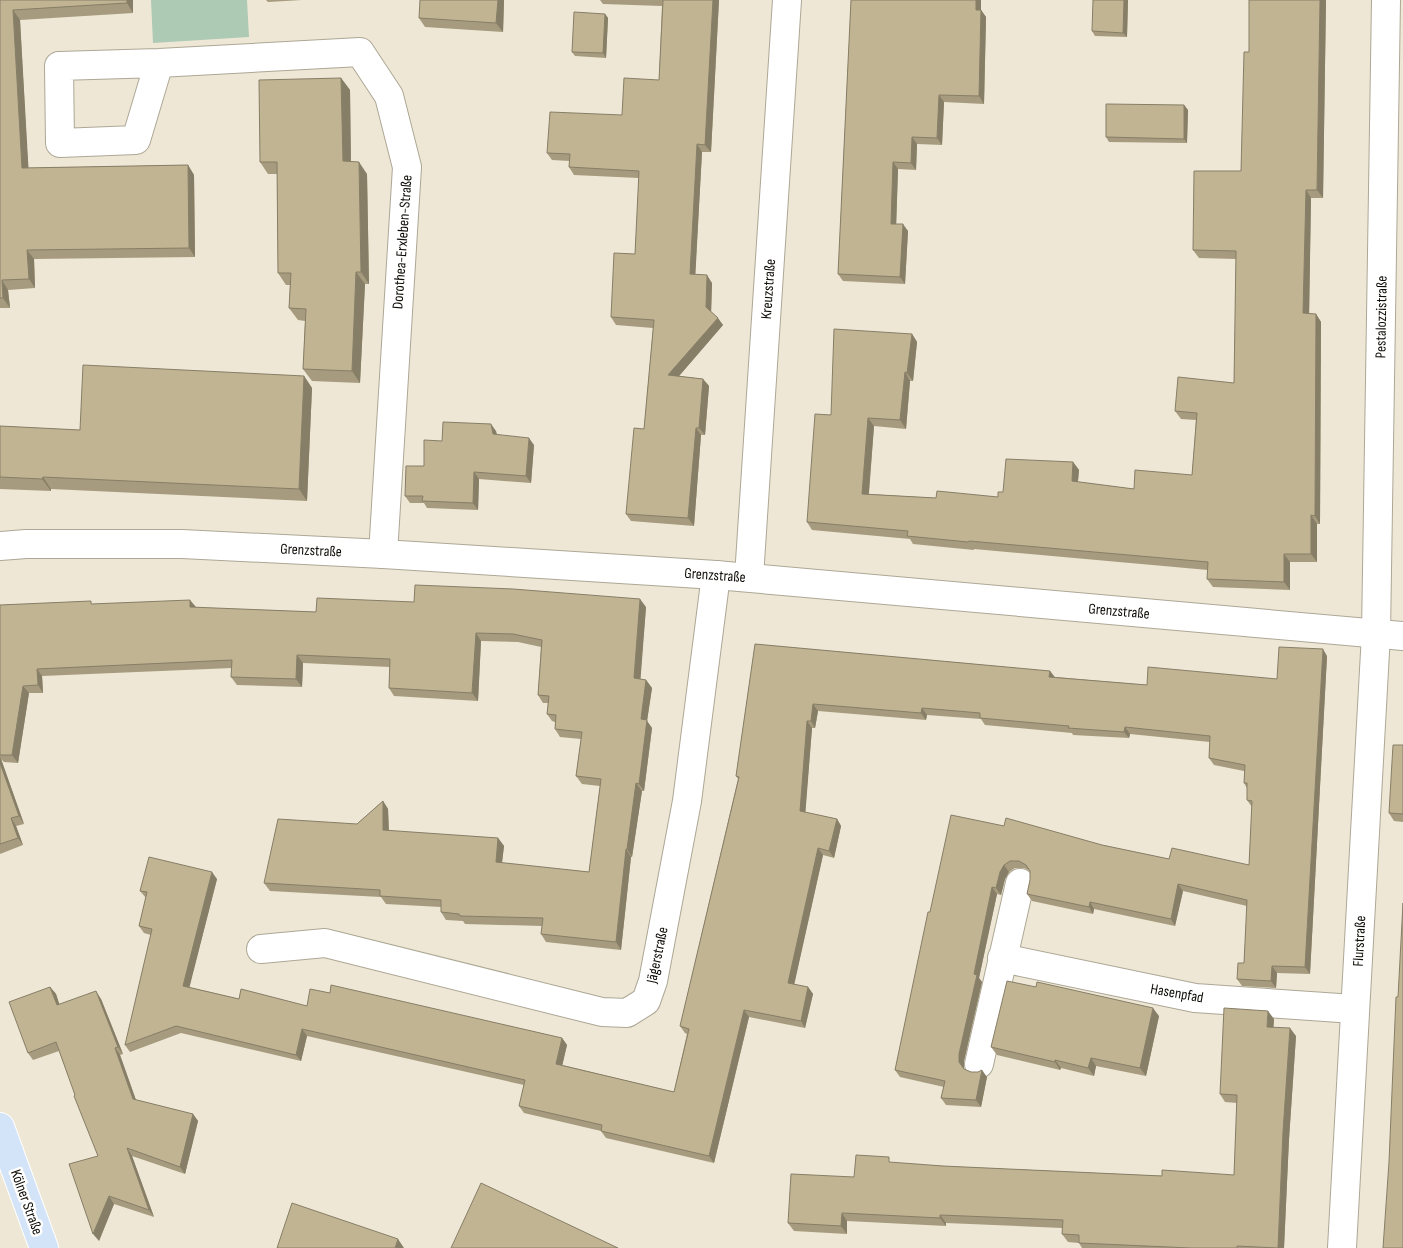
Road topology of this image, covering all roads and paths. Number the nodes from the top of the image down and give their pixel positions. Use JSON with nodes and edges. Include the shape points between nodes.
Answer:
{"nodes":[{"id":1,"x":787,"y":0,"type":"edge"},
{"id":2,"x":1386,"y":0,"type":"edge"},
{"id":3,"x":159,"y":63,"type":"dead end"},
{"id":4,"x":13,"y":545,"type":"edge"},
{"id":5,"x":383,"y":554,"type":"junction"},
{"id":6,"x":0,"y":555,"type":"edge"},
{"id":7,"x":716,"y":575,"type":"junction"},
{"id":8,"x":749,"y":577,"type":"junction"},
{"id":9,"x":1376,"y":634,"type":"junction"},
{"id":10,"x":1403,"y":636,"type":"edge"},
{"id":11,"x":1020,"y":883,"type":"dead end"},
{"id":12,"x":261,"y":949,"type":"dead end"},
{"id":13,"x":1002,"y":958,"type":"junction"},
{"id":14,"x":1354,"y":1009,"type":"junction"},
{"id":15,"x":979,"y":1064,"type":"dead end"},
{"id":16,"x":0,"y":1127,"type":"edge"},
{"id":17,"x":44,"y":1248,"type":"edge"},
{"id":18,"x":1342,"y":1248,"type":"edge"}],
"edges":[{"from":1,"to":8,"type":"street","name":"Kreuzstraße"},
{"from":2,"to":9,"type":"street","name":"Pestalozzistraße"},
{"from":3,"to":5,"type":"street","name":"Dorothea-Erxleben-Straße","via":[[360,52],[389,96],[407,167]]},
{"from":4,"to":5,"type":"street","name":"Grenzstraße","via":[[182,544]]},
{"from":4,"to":6,"type":"street","name":"Grenzstraße"},
{"from":5,"to":7,"type":"street","name":"Grenzstraße"},
{"from":7,"to":8,"type":"street","name":"Grenzstraße"},
{"from":7,"to":12,"type":"street","name":"Jägerstraße","via":[[687,801],[653,981],[646,1001],[627,1013],[602,1012],[325,943]]},
{"from":8,"to":9,"type":"street","name":"Grenzstraße"},
{"from":9,"to":10,"type":"street","name":"Grenzstraße"},
{"from":9,"to":14,"type":"street","name":"Flurstraße"},
{"from":11,"to":13,"type":"street"},
{"from":13,"to":14,"type":"street","name":"Hasenpfad","via":[[1195,998]]},
{"from":13,"to":15,"type":"street"},
{"from":14,"to":18,"type":"street","name":"Flurstraße"},
{"from":16,"to":17,"type":"main road","name":"Kölner Straße"}]}
